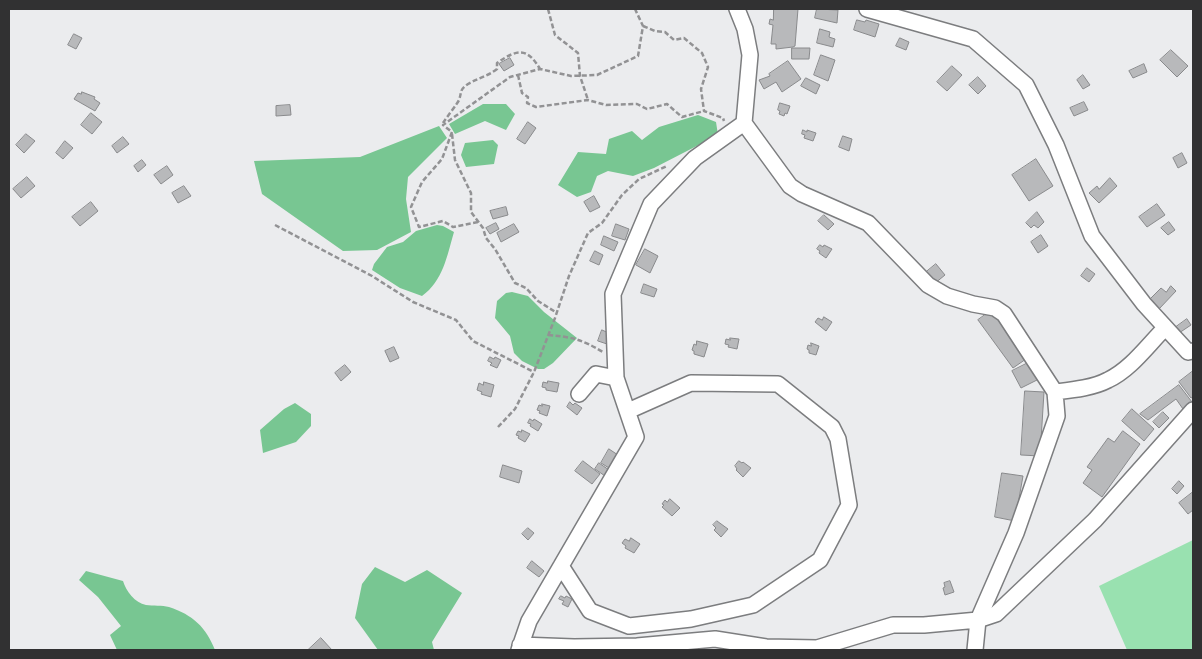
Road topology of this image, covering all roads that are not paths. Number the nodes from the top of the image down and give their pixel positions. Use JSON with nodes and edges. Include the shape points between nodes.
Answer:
{"nodes":[{"id":1,"x":737,"y":9,"type":"edge"},
{"id":2,"x":867,"y":9,"type":"edge"},
{"id":3,"x":744,"y":123,"type":"junction"},
{"id":4,"x":1164,"y":328,"type":"junction"},
{"id":5,"x":1192,"y":353,"type":"edge"},
{"id":6,"x":616,"y":378,"type":"junction"},
{"id":7,"x":1055,"y":392,"type":"junction"},
{"id":8,"x":579,"y":394,"type":"dead end"},
{"id":9,"x":1193,"y":410,"type":"edge"},
{"id":10,"x":628,"y":411,"type":"junction"},
{"id":11,"x":561,"y":566,"type":"junction"},
{"id":12,"x":978,"y":620,"type":"junction"},
{"id":13,"x":520,"y":648,"type":"edge"},
{"id":14,"x":975,"y":650,"type":"edge"}],
"edges":[{"from":1,"to":3,"type":"street","via":[[750,55]]},
{"from":2,"to":4,"type":"street","via":[[972,39],[1026,85],[1056,145],[1092,236]]},
{"from":3,"to":6,"type":"street","via":[[695,158],[651,204],[613,294]]},
{"from":3,"to":7,"type":"street","via":[[790,186],[868,223],[928,285],[947,296],[995,308],[1004,314]]},
{"from":4,"to":5,"type":"street"},
{"from":4,"to":7,"type":"street","via":[[1128,366],[1107,381]]},
{"from":6,"to":8,"type":"street","via":[[596,374]]},
{"from":6,"to":10,"type":"street"},
{"from":7,"to":12,"type":"street","via":[[1057,416],[1016,533]]},
{"from":9,"to":12,"type":"street","via":[[1095,520],[996,614]]},
{"from":10,"to":11,"type":"street","via":[[636,437]]},
{"from":10,"to":11,"type":"street","via":[[691,383],[778,384],[832,427],[838,439],[849,505],[820,560],[753,605],[691,619],[629,626],[590,611]]},
{"from":11,"to":13,"type":"street","via":[[529,621]]},
{"from":12,"to":13,"type":"street","via":[[894,625],[817,648],[766,647],[715,639],[637,646]]},
{"from":12,"to":14,"type":"street"}]}
